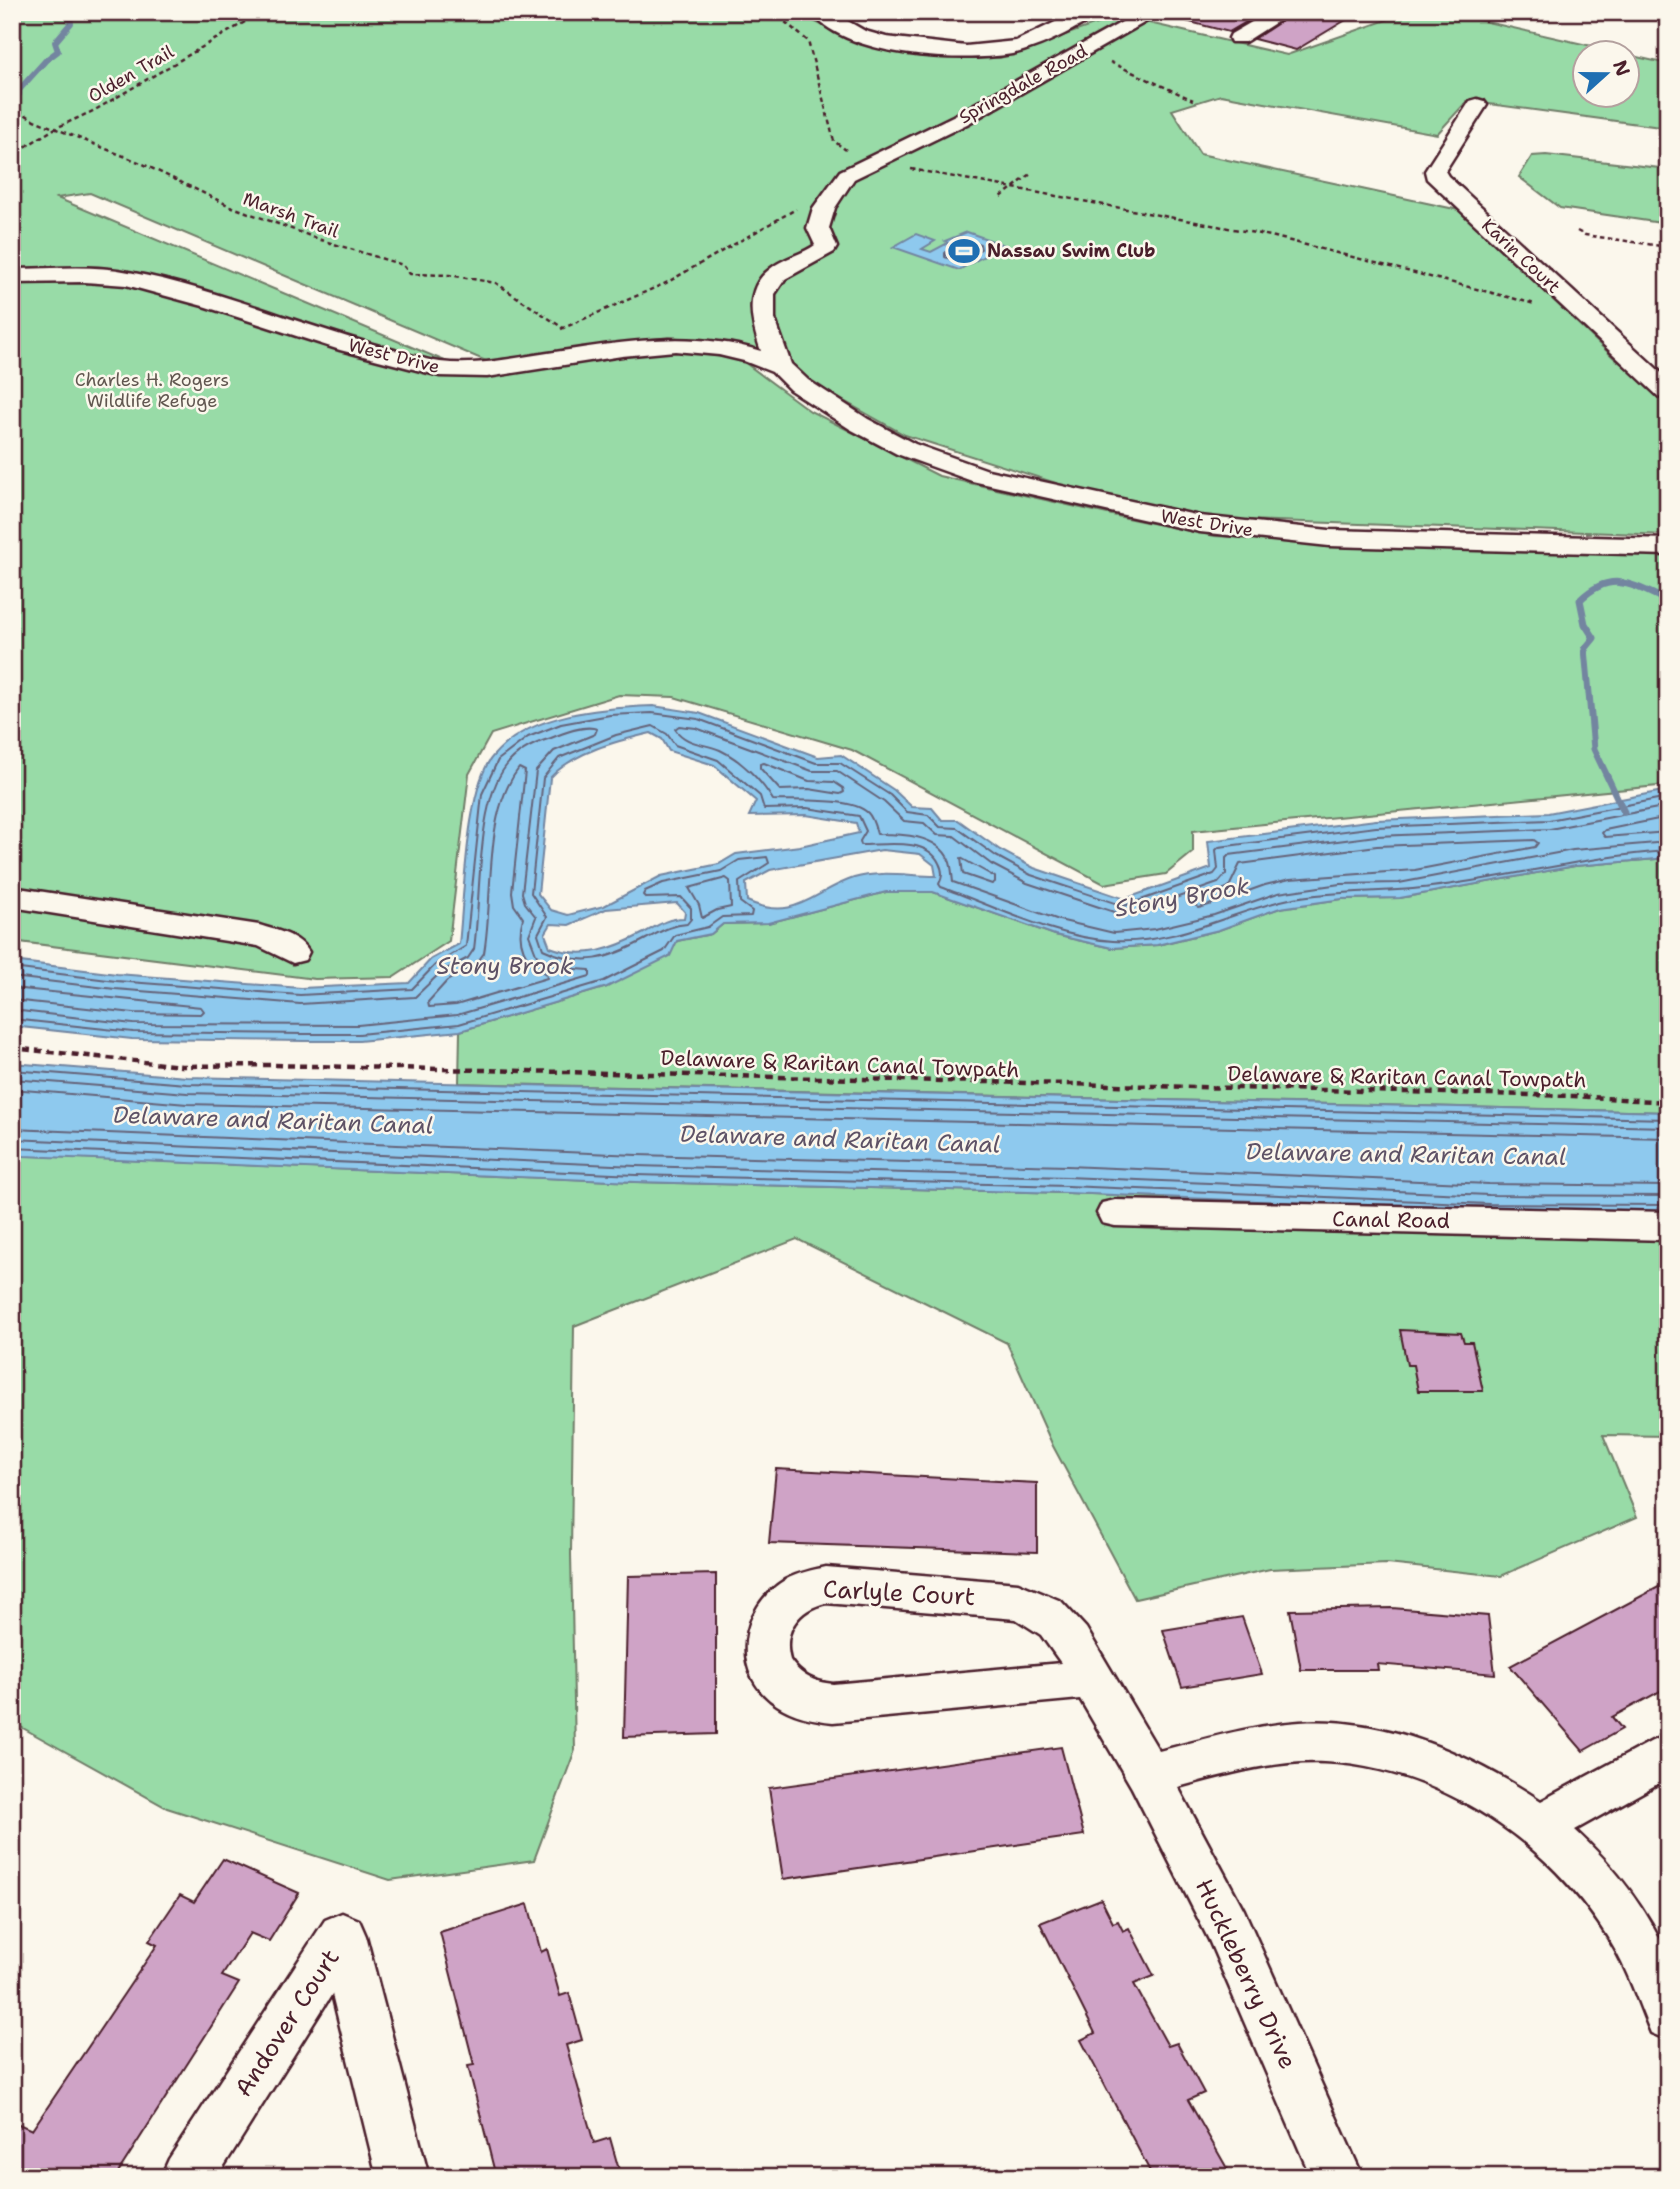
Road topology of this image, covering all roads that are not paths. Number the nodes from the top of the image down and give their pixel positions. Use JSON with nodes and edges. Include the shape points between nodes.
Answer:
{"nodes":[{"id":1,"x":820,"y":12,"type":"edge"},
{"id":2,"x":1090,"y":12,"type":"edge"},
{"id":3,"x":1154,"y":12,"type":"edge"},
{"id":4,"x":1283,"y":12,"type":"edge"},
{"id":5,"x":1238,"y":38,"type":"dead end"},
{"id":6,"x":1477,"y":106,"type":"dead end"},
{"id":7,"x":929,"y":136,"type":"joint"},
{"id":8,"x":12,"y":276,"type":"edge"},
{"id":9,"x":780,"y":367,"type":"junction"},
{"id":10,"x":1668,"y":392,"type":"edge"},
{"id":11,"x":1668,"y":547,"type":"edge"},
{"id":12,"x":12,"y":897,"type":"edge"},
{"id":13,"x":293,"y":952,"type":"dead end"},
{"id":14,"x":1115,"y":1213,"type":"dead end"},
{"id":15,"x":1668,"y":1226,"type":"edge"},
{"id":16,"x":1093,"y":1679,"type":"junction"},
{"id":17,"x":1668,"y":1755,"type":"edge"},
{"id":18,"x":1148,"y":1774,"type":"junction"},
{"id":19,"x":1539,"y":1826,"type":"junction"},
{"id":20,"x":1668,"y":2016,"type":"edge"},
{"id":21,"x":187,"y":2177,"type":"edge"},
{"id":22,"x":403,"y":2177,"type":"edge"},
{"id":23,"x":1337,"y":2177,"type":"edge"}],
"edges":[{"from":1,"to":2,"type":"street","via":[[842,29],[868,38],[947,51],[984,51],[1033,42]]},
{"from":3,"to":7,"type":"street","name":"Springdale Road"},
{"from":4,"to":5,"type":"street"},
{"from":6,"to":10,"type":"street","name":"Karin Court","via":[[1435,171],[1438,179]]},
{"from":7,"to":9,"type":"street","name":"West Drive","via":[[847,175],[819,218],[826,247],[776,275],[765,289],[762,306]]},
{"from":8,"to":9,"type":"street","name":"West Drive","via":[[127,278],[440,369],[487,370],[675,344],[751,355]]},
{"from":9,"to":11,"type":"street","name":"West Drive","via":[[799,385],[906,449],[981,476],[1143,513],[1258,532],[1329,538]]},
{"from":12,"to":13,"type":"street","via":[[259,936]]},
{"from":14,"to":15,"type":"street","name":"Canal Road"},
{"from":16,"to":16,"type":"street","name":"Carlyle Court","via":[[1062,1625],[1040,1608],[1018,1601],[827,1585],[802,1591],[782,1605],[768,1624],[764,1650],[772,1672],[789,1689],[812,1700],[833,1703]]},
{"from":16,"to":18,"type":"street","name":"Carlyle Court"},
{"from":17,"to":19,"type":"street"},
{"from":18,"to":19,"type":"street","via":[[1265,1745],[1325,1742],[1381,1750],[1436,1767],[1486,1790]]},
{"from":18,"to":23,"type":"street","name":"Huckleberry Drive","via":[[1227,1926]]},
{"from":19,"to":20,"type":"street","via":[[1581,1864],[1619,1913],[1647,1962]]},
{"from":21,"to":22,"type":"street","name":"Andover Court","via":[[342,1936]]}]}
